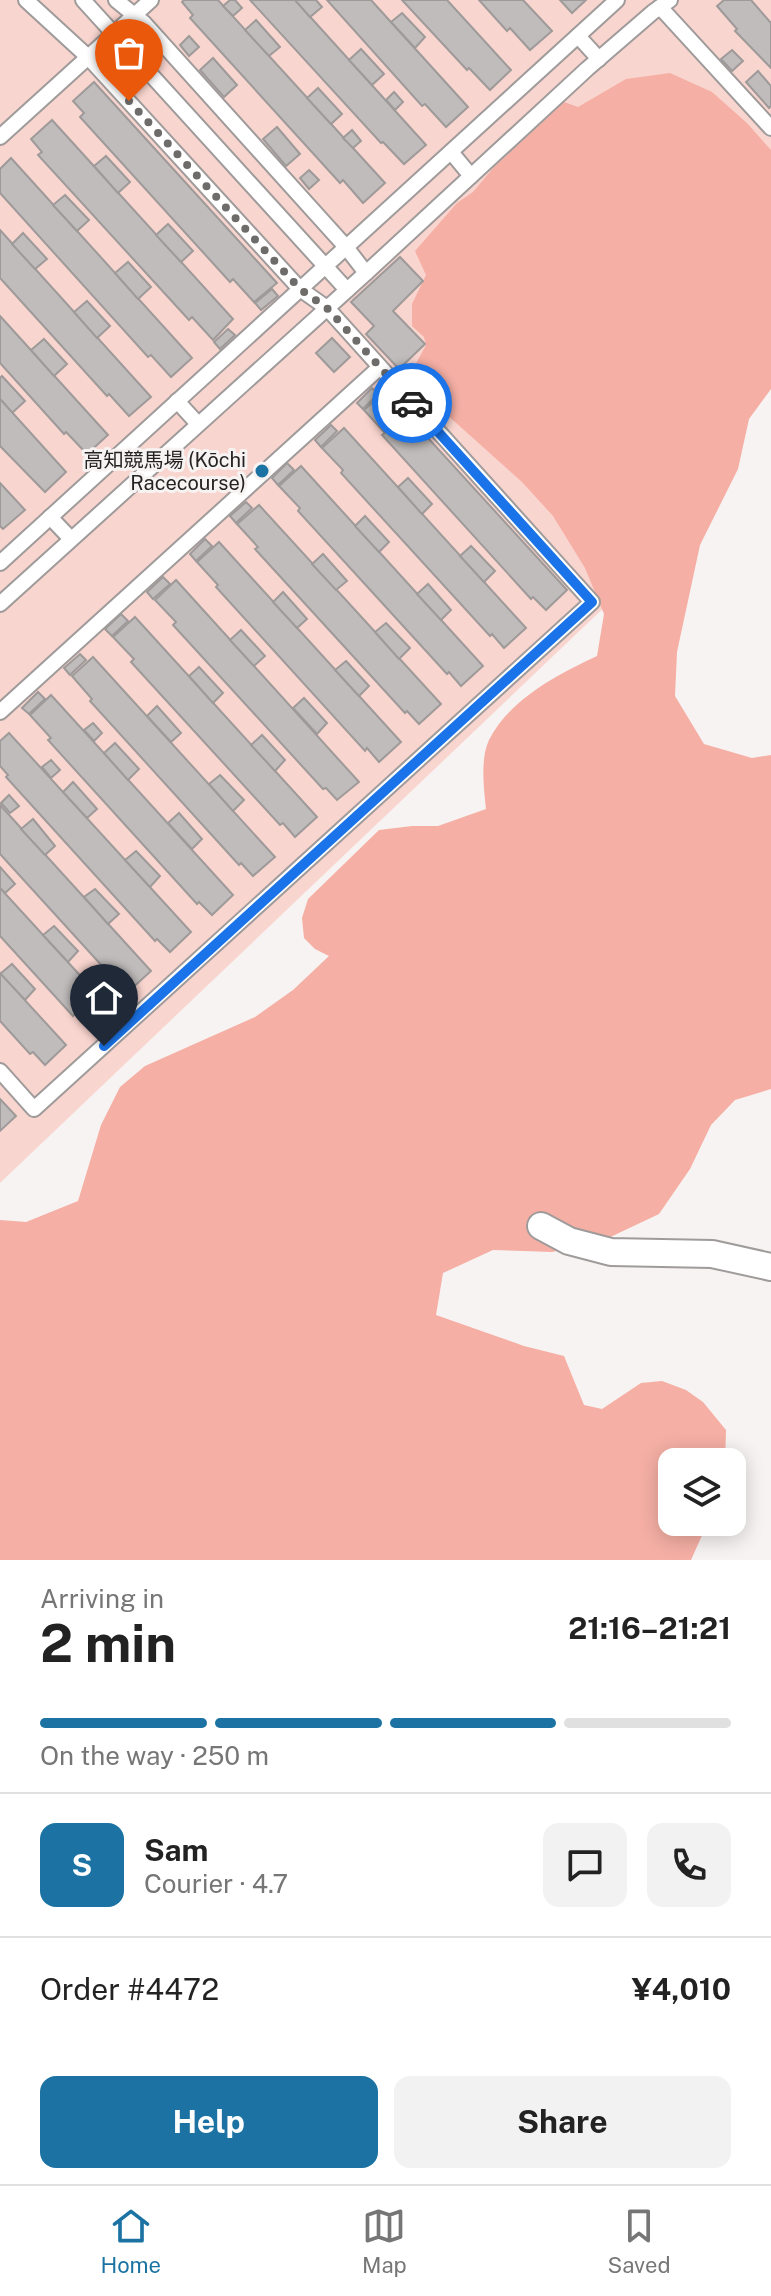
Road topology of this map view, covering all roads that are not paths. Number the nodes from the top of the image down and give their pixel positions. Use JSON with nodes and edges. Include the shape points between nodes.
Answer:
{"nodes":[{"id":1,"x":26,"y":0,"type":"edge"},
{"id":2,"x":83,"y":0,"type":"edge"},
{"id":3,"x":116,"y":0,"type":"edge"},
{"id":4,"x":151,"y":0,"type":"edge"},
{"id":5,"x":617,"y":0,"type":"edge"},
{"id":6,"x":665,"y":4,"type":"edge"},
{"id":7,"x":134,"y":15,"type":"junction"},
{"id":8,"x":114,"y":33,"type":"junction"},
{"id":9,"x":578,"y":36,"type":"junction"},
{"id":10,"x":88,"y":57,"type":"junction"},
{"id":11,"x":599,"y":59,"type":"junction"},
{"id":12,"x":771,"y":128,"type":"edge"},
{"id":13,"x":0,"y":137,"type":"edge"},
{"id":14,"x":451,"y":152,"type":"junction"},
{"id":15,"x":471,"y":176,"type":"junction"},
{"id":16,"x":346,"y":247,"type":"junction"},
{"id":17,"x":325,"y":266,"type":"junction"},
{"id":18,"x":366,"y":273,"type":"junction"},
{"id":19,"x":300,"y":289,"type":"junction"},
{"id":20,"x":347,"y":290,"type":"junction"},
{"id":21,"x":327,"y":308,"type":"junction"},
{"id":22,"x":380,"y":367,"type":"junction"},
{"id":23,"x":177,"y":401,"type":"junction"},
{"id":24,"x":198,"y":424,"type":"junction"},
{"id":25,"x":50,"y":517,"type":"junction"},
{"id":26,"x":71,"y":539,"type":"junction"},
{"id":27,"x":0,"y":563,"type":"edge"},
{"id":28,"x":0,"y":604,"type":"edge"},
{"id":29,"x":0,"y":712,"type":"edge"},
{"id":30,"x":0,"y":1071,"type":"edge"},
{"id":31,"x":541,"y":1226,"type":"dead end"},
{"id":32,"x":771,"y":1267,"type":"edge"}],
"edges":[{"from":1,"to":10,"type":"lane"},
{"from":2,"to":8,"type":"lane"},
{"from":3,"to":7,"type":"lane"},
{"from":4,"to":7,"type":"lane"},
{"from":5,"to":9,"type":"lane"},
{"from":6,"to":11,"type":"lane"},
{"from":6,"to":12,"type":"lane"},
{"from":7,"to":8,"type":"lane"},
{"from":7,"to":16,"type":"lane"},
{"from":8,"to":10,"type":"lane"},
{"from":8,"to":17,"type":"lane"},
{"from":9,"to":11,"type":"lane"},
{"from":9,"to":14,"type":"lane"},
{"from":10,"to":13,"type":"lane"},
{"from":10,"to":19,"type":"lane"},
{"from":11,"to":15,"type":"lane"},
{"from":14,"to":15,"type":"lane"},
{"from":14,"to":16,"type":"lane"},
{"from":15,"to":18,"type":"lane"},
{"from":16,"to":17,"type":"lane"},
{"from":16,"to":18,"type":"lane"},
{"from":17,"to":19,"type":"lane"},
{"from":17,"to":20,"type":"lane"},
{"from":18,"to":20,"type":"lane"},
{"from":19,"to":21,"type":"lane"},
{"from":19,"to":23,"type":"lane"},
{"from":20,"to":21,"type":"lane"},
{"from":21,"to":22,"type":"lane"},
{"from":21,"to":24,"type":"lane"},
{"from":22,"to":29,"type":"lane"},
{"from":22,"to":30,"type":"lane","via":[[592,602],[34,1109]]},
{"from":23,"to":24,"type":"lane"},
{"from":23,"to":25,"type":"lane"},
{"from":24,"to":26,"type":"lane"},
{"from":25,"to":26,"type":"lane"},
{"from":25,"to":27,"type":"lane"},
{"from":26,"to":28,"type":"lane"},
{"from":31,"to":32,"type":"street","via":[[569,1241],[611,1252],[712,1254]]}]}
